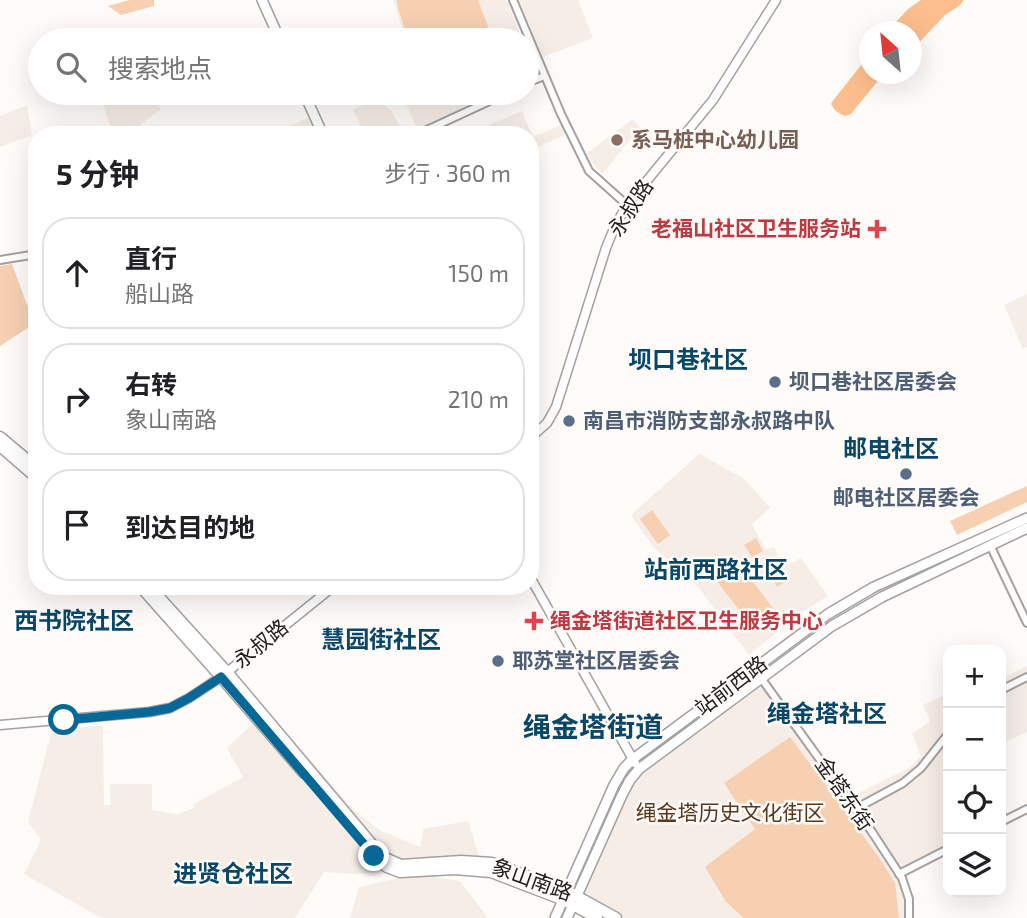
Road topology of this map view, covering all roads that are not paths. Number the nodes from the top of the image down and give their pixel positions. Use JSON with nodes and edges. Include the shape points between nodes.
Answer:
{"nodes":[{"id":1,"x":262,"y":0,"type":"edge"},
{"id":2,"x":513,"y":0,"type":"edge"},
{"id":3,"x":776,"y":0,"type":"edge"},
{"id":4,"x":275,"y":28,"type":"edge"},
{"id":5,"x":524,"y":28,"type":"edge"},
{"id":6,"x":539,"y":64,"type":"edge"},
{"id":7,"x":544,"y":76,"type":"junction"},
{"id":8,"x":539,"y":78,"type":"edge"},
{"id":9,"x":309,"y":105,"type":"edge"},
{"id":10,"x":481,"y":105,"type":"edge"},
{"id":11,"x":319,"y":126,"type":"edge"},
{"id":12,"x":436,"y":126,"type":"edge"},
{"id":13,"x":627,"y":205,"type":"junction"},
{"id":14,"x":28,"y":255,"type":"edge"},
{"id":15,"x":0,"y":260,"type":"edge"},
{"id":16,"x":539,"y":430,"type":"edge"},
{"id":17,"x":0,"y":437,"type":"edge"},
{"id":18,"x":0,"y":446,"type":"edge"},
{"id":19,"x":28,"y":460,"type":"edge"},
{"id":20,"x":28,"y":470,"type":"edge"},
{"id":21,"x":1027,"y":517,"type":"edge"},
{"id":22,"x":1027,"y":528,"type":"edge"},
{"id":23,"x":990,"y":545,"type":"junction"},
{"id":24,"x":539,"y":593,"type":"edge"},
{"id":25,"x":149,"y":595,"type":"edge"},
{"id":26,"x":157,"y":595,"type":"edge"},
{"id":27,"x":323,"y":595,"type":"edge"},
{"id":28,"x":1027,"y":623,"type":"edge"},
{"id":29,"x":224,"y":674,"type":"junction"},
{"id":30,"x":1027,"y":677,"type":"edge"},
{"id":31,"x":761,"y":678,"type":"junction"},
{"id":32,"x":1006,"y":688,"type":"edge"},
{"id":33,"x":0,"y":725,"type":"edge"},
{"id":34,"x":943,"y":740,"type":"edge"},
{"id":35,"x":633,"y":759,"type":"junction"},
{"id":36,"x":639,"y":769,"type":"junction"},
{"id":37,"x":855,"y":809,"type":"junction"},
{"id":38,"x":1027,"y":809,"type":"edge"},
{"id":39,"x":1006,"y":820,"type":"edge"},
{"id":40,"x":943,"y":852,"type":"edge"},
{"id":41,"x":899,"y":874,"type":"junction"},
{"id":42,"x":570,"y":898,"type":"junction"},
{"id":43,"x":555,"y":918,"type":"edge"},
{"id":44,"x":567,"y":918,"type":"edge"},
{"id":45,"x":597,"y":918,"type":"edge"},
{"id":46,"x":616,"y":918,"type":"edge"},
{"id":47,"x":909,"y":918,"type":"edge"}],
"edges":[{"from":1,"to":4,"type":"main road"},
{"from":2,"to":5,"type":"street"},
{"from":3,"to":13,"type":"street","name":"永叔路","via":[[713,100]]},
{"from":6,"to":7,"type":"street"},
{"from":7,"to":8,"type":"street"},
{"from":7,"to":13,"type":"street","via":[[589,171]]},
{"from":9,"to":11,"type":"main road"},
{"from":10,"to":12,"type":"street"},
{"from":13,"to":16,"type":"street","name":"永叔路","via":[[606,248],[556,407]]},
{"from":14,"to":15,"type":"street"},
{"from":17,"to":19,"type":"main road"},
{"from":18,"to":20,"type":"main road"},
{"from":21,"to":35,"type":"main road","name":"站前西路","via":[[874,587],[828,614]]},
{"from":22,"to":23,"type":"main road","name":"站前西路"},
{"from":23,"to":28,"type":"street"},
{"from":23,"to":31,"type":"main road","name":"站前西路","via":[[862,608]]},
{"from":24,"to":35,"type":"street"},
{"from":25,"to":29,"type":"main road","name":"象山南路"},
{"from":26,"to":29,"type":"main road","name":"象山南路"},
{"from":27,"to":29,"type":"street","name":"永叔路"},
{"from":29,"to":33,"type":"street","name":"永叔路","via":[[170,708]]},
{"from":29,"to":42,"type":"main road","name":"象山南路","via":[[386,858],[401,865],[492,863]]},
{"from":30,"to":32,"type":"street"},
{"from":31,"to":36,"type":"main road","name":"站前西路"},
{"from":31,"to":37,"type":"street","name":"金塔东街"},
{"from":34,"to":37,"type":"street","via":[[903,783]]},
{"from":35,"to":36,"type":"street"},
{"from":35,"to":42,"type":"main road","name":"站前西路","via":[[614,785]]},
{"from":36,"to":42,"type":"main road","name":"站前西路"},
{"from":37,"to":41,"type":"street","name":"金塔东街"},
{"from":38,"to":39,"type":"street"},
{"from":40,"to":41,"type":"street"},
{"from":41,"to":47,"type":"street","name":"金塔东街","via":[[909,900]]},
{"from":42,"to":43,"type":"main road","name":"站前西路"},
{"from":42,"to":44,"type":"main road","name":"站前西路"},
{"from":42,"to":45,"type":"main road","name":"象山南路"},
{"from":42,"to":46,"type":"main road","name":"象山南路"}]}
